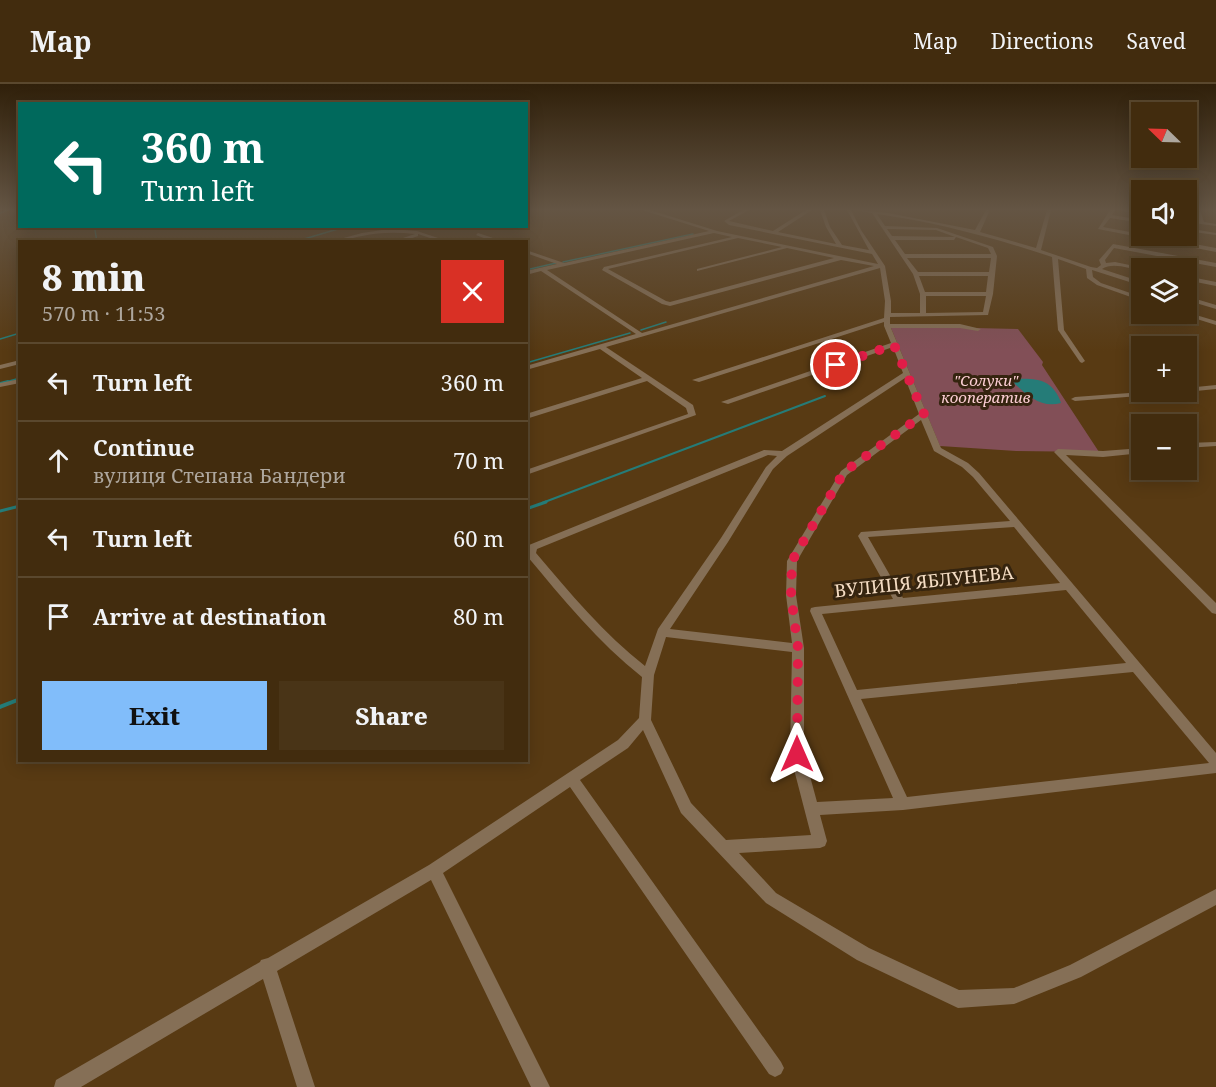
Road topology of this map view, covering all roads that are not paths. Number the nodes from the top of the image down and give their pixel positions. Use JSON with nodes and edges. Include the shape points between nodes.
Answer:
{"nodes":[{"id":1,"x":904,"y":256,"type":"edge"},
{"id":2,"x":994,"y":256,"type":"edge"},
{"id":3,"x":1055,"y":256,"type":"edge"},
{"id":4,"x":544,"y":257,"type":"edge"},
{"id":5,"x":602,"y":257,"type":"edge"},
{"id":6,"x":656,"y":257,"type":"edge"},
{"id":7,"x":750,"y":257,"type":"edge"},
{"id":8,"x":835,"y":257,"type":"edge"},
{"id":9,"x":877,"y":257,"type":"edge"},
{"id":10,"x":1057,"y":257,"type":"edge"},
{"id":11,"x":1105,"y":257,"type":"edge"},
{"id":12,"x":1172,"y":257,"type":"edge"},
{"id":13,"x":841,"y":258,"type":"junction"},
{"id":14,"x":565,"y":265,"type":"junction"},
{"id":15,"x":1216,"y":265,"type":"edge"},
{"id":16,"x":882,"y":266,"type":"junction"},
{"id":17,"x":1104,"y":266,"type":"junction"},
{"id":18,"x":1131,"y":267,"type":"edge"},
{"id":19,"x":1089,"y":268,"type":"junction"},
{"id":20,"x":543,"y":270,"type":"junction"},
{"id":21,"x":699,"y":270,"type":"dead end"},
{"id":22,"x":1098,"y":270,"type":"junction"},
{"id":23,"x":528,"y":273,"type":"edge"},
{"id":24,"x":916,"y":274,"type":"junction"},
{"id":25,"x":991,"y":274,"type":"junction"},
{"id":26,"x":1131,"y":280,"type":"edge"},
{"id":27,"x":1197,"y":280,"type":"edge"},
{"id":28,"x":1216,"y":284,"type":"edge"},
{"id":29,"x":923,"y":294,"type":"junction"},
{"id":30,"x":990,"y":294,"type":"junction"},
{"id":31,"x":1131,"y":295,"type":"edge"},
{"id":32,"x":1197,"y":301,"type":"edge"},
{"id":33,"x":1216,"y":307,"type":"edge"},
{"id":34,"x":923,"y":315,"type":"junction"},
{"id":35,"x":1197,"y":317,"type":"edge"},
{"id":36,"x":887,"y":320,"type":"junction"},
{"id":37,"x":1216,"y":323,"type":"edge"},
{"id":38,"x":978,"y":329,"type":"dead end"},
{"id":39,"x":639,"y":334,"type":"junction"},
{"id":40,"x":894,"y":345,"type":"junction"},
{"id":41,"x":600,"y":346,"type":"junction"},
{"id":42,"x":1082,"y":361,"type":"dead end"},
{"id":43,"x":18,"y":362,"type":"edge"},
{"id":44,"x":0,"y":367,"type":"edge"},
{"id":45,"x":528,"y":367,"type":"edge"},
{"id":46,"x":907,"y":374,"type":"junction"},
{"id":47,"x":648,"y":378,"type":"junction"},
{"id":48,"x":696,"y":380,"type":"dead end"},
{"id":49,"x":18,"y":381,"type":"edge"},
{"id":50,"x":0,"y":385,"type":"edge"},
{"id":51,"x":1216,"y":387,"type":"edge"},
{"id":52,"x":1197,"y":389,"type":"edge"},
{"id":53,"x":1131,"y":395,"type":"edge"},
{"id":54,"x":1075,"y":399,"type":"dead end"},
{"id":55,"x":725,"y":402,"type":"dead end"},
{"id":56,"x":924,"y":414,"type":"junction"},
{"id":57,"x":528,"y":416,"type":"edge"},
{"id":58,"x":1216,"y":444,"type":"edge"},
{"id":59,"x":1197,"y":445,"type":"edge"},
{"id":60,"x":1131,"y":451,"type":"edge"},
{"id":61,"x":784,"y":454,"type":"junction"},
{"id":62,"x":528,"y":472,"type":"edge"},
{"id":63,"x":1016,"y":524,"type":"junction"},
{"id":64,"x":1068,"y":586,"type":"junction"},
{"id":65,"x":900,"y":603,"type":"junction"},
{"id":66,"x":1216,"y":610,"type":"edge"},
{"id":67,"x":662,"y":632,"type":"junction"},
{"id":68,"x":798,"y":648,"type":"junction"},
{"id":69,"x":1136,"y":667,"type":"junction"},
{"id":70,"x":648,"y":675,"type":"junction"},
{"id":71,"x":853,"y":695,"type":"junction"},
{"id":72,"x":645,"y":720,"type":"junction"},
{"id":73,"x":1216,"y":766,"type":"edge"},
{"id":74,"x":571,"y":778,"type":"junction"},
{"id":75,"x":903,"y":804,"type":"junction"},
{"id":76,"x":813,"y":809,"type":"junction"},
{"id":77,"x":723,"y":847,"type":"junction"},
{"id":78,"x":434,"y":870,"type":"junction"},
{"id":79,"x":1216,"y":897,"type":"edge"},
{"id":80,"x":267,"y":966,"type":"junction"},
{"id":81,"x":775,"y":1068,"type":"dead end"},
{"id":82,"x":63,"y":1087,"type":"edge"},
{"id":83,"x":306,"y":1087,"type":"edge"},
{"id":84,"x":541,"y":1087,"type":"edge"}],
"edges":[{"from":1,"to":24,"type":"street"},
{"from":2,"to":25,"type":"street"},
{"from":3,"to":42,"type":"street","via":[[1061,330]]},
{"from":4,"to":14,"type":"street"},
{"from":5,"to":14,"type":"street"},
{"from":6,"to":13,"type":"street","via":[[605,269],[670,304]]},
{"from":7,"to":21,"type":"street"},
{"from":8,"to":13,"type":"street"},
{"from":9,"to":16,"type":"street"},
{"from":10,"to":19,"type":"street"},
{"from":11,"to":17,"type":"street"},
{"from":12,"to":15,"type":"street"},
{"from":13,"to":16,"type":"street"},
{"from":14,"to":20,"type":"street"},
{"from":16,"to":36,"type":"street"},
{"from":16,"to":39,"type":"street"},
{"from":17,"to":18,"type":"street"},
{"from":17,"to":22,"type":"street"},
{"from":19,"to":22,"type":"street"},
{"from":19,"to":31,"type":"street","via":[[1090,278],[1099,284]]},
{"from":20,"to":23,"type":"street"},
{"from":20,"to":39,"type":"street"},
{"from":22,"to":26,"type":"street"},
{"from":24,"to":25,"type":"street"},
{"from":24,"to":29,"type":"street"},
{"from":25,"to":30,"type":"street"},
{"from":27,"to":28,"type":"street"},
{"from":29,"to":30,"type":"street"},
{"from":29,"to":34,"type":"street"},
{"from":30,"to":34,"type":"street","via":[[986,314]]},
{"from":32,"to":33,"type":"street"},
{"from":34,"to":36,"type":"street"},
{"from":35,"to":37,"type":"street"},
{"from":36,"to":38,"type":"street"},
{"from":36,"to":40,"type":"street"},
{"from":36,"to":48,"type":"street"},
{"from":39,"to":41,"type":"street"},
{"from":40,"to":46,"type":"street"},
{"from":40,"to":55,"type":"street"},
{"from":41,"to":45,"type":"street"},
{"from":41,"to":47,"type":"street"},
{"from":43,"to":44,"type":"street"},
{"from":46,"to":56,"type":"street"},
{"from":46,"to":61,"type":"street"},
{"from":47,"to":57,"type":"street"},
{"from":47,"to":62,"type":"street","via":[[690,407],[692,415]]},
{"from":49,"to":50,"type":"street"},
{"from":51,"to":52,"type":"street"},
{"from":53,"to":54,"type":"street"},
{"from":56,"to":63,"type":"street","via":[[937,449],[976,475]]},
{"from":56,"to":68,"type":"street","via":[[844,472],[792,561],[791,595]]},
{"from":58,"to":59,"type":"street"},
{"from":60,"to":66,"type":"street","via":[[1058,452]]},
{"from":61,"to":67,"type":"street","via":[[770,467]]},
{"from":61,"to":70,"type":"street","via":[[766,452],[532,547],[531,554],[550,577],[629,661]]},
{"from":63,"to":64,"type":"street"},
{"from":63,"to":65,"type":"street","via":[[864,534]]},
{"from":64,"to":65,"type":"street","name":"ВУЛИЦЯ ЯБЛУНЕВА"},
{"from":64,"to":69,"type":"street"},
{"from":65,"to":71,"type":"street","name":"ВУЛИЦЯ ЯБЛУНЕВА","via":[[815,611]]},
{"from":67,"to":68,"type":"street"},
{"from":67,"to":70,"type":"street"},
{"from":68,"to":76,"type":"street","via":[[797,754]]},
{"from":69,"to":71,"type":"street"},
{"from":69,"to":73,"type":"street"},
{"from":70,"to":72,"type":"street"},
{"from":71,"to":75,"type":"street","name":"ВУЛИЦЯ ЯБЛУНЕВА"},
{"from":72,"to":74,"type":"street","via":[[623,744]]},
{"from":72,"to":77,"type":"street","via":[[686,808]]},
{"from":73,"to":75,"type":"street"},
{"from":74,"to":78,"type":"street"},
{"from":74,"to":81,"type":"street"},
{"from":75,"to":76,"type":"street"},
{"from":76,"to":77,"type":"street","via":[[820,841]]},
{"from":77,"to":79,"type":"street","via":[[771,898],[863,954],[958,999],[1014,996],[1075,971]]},
{"from":78,"to":80,"type":"street"},
{"from":78,"to":84,"type":"street"},
{"from":80,"to":82,"type":"street"},
{"from":80,"to":83,"type":"street"}]}
